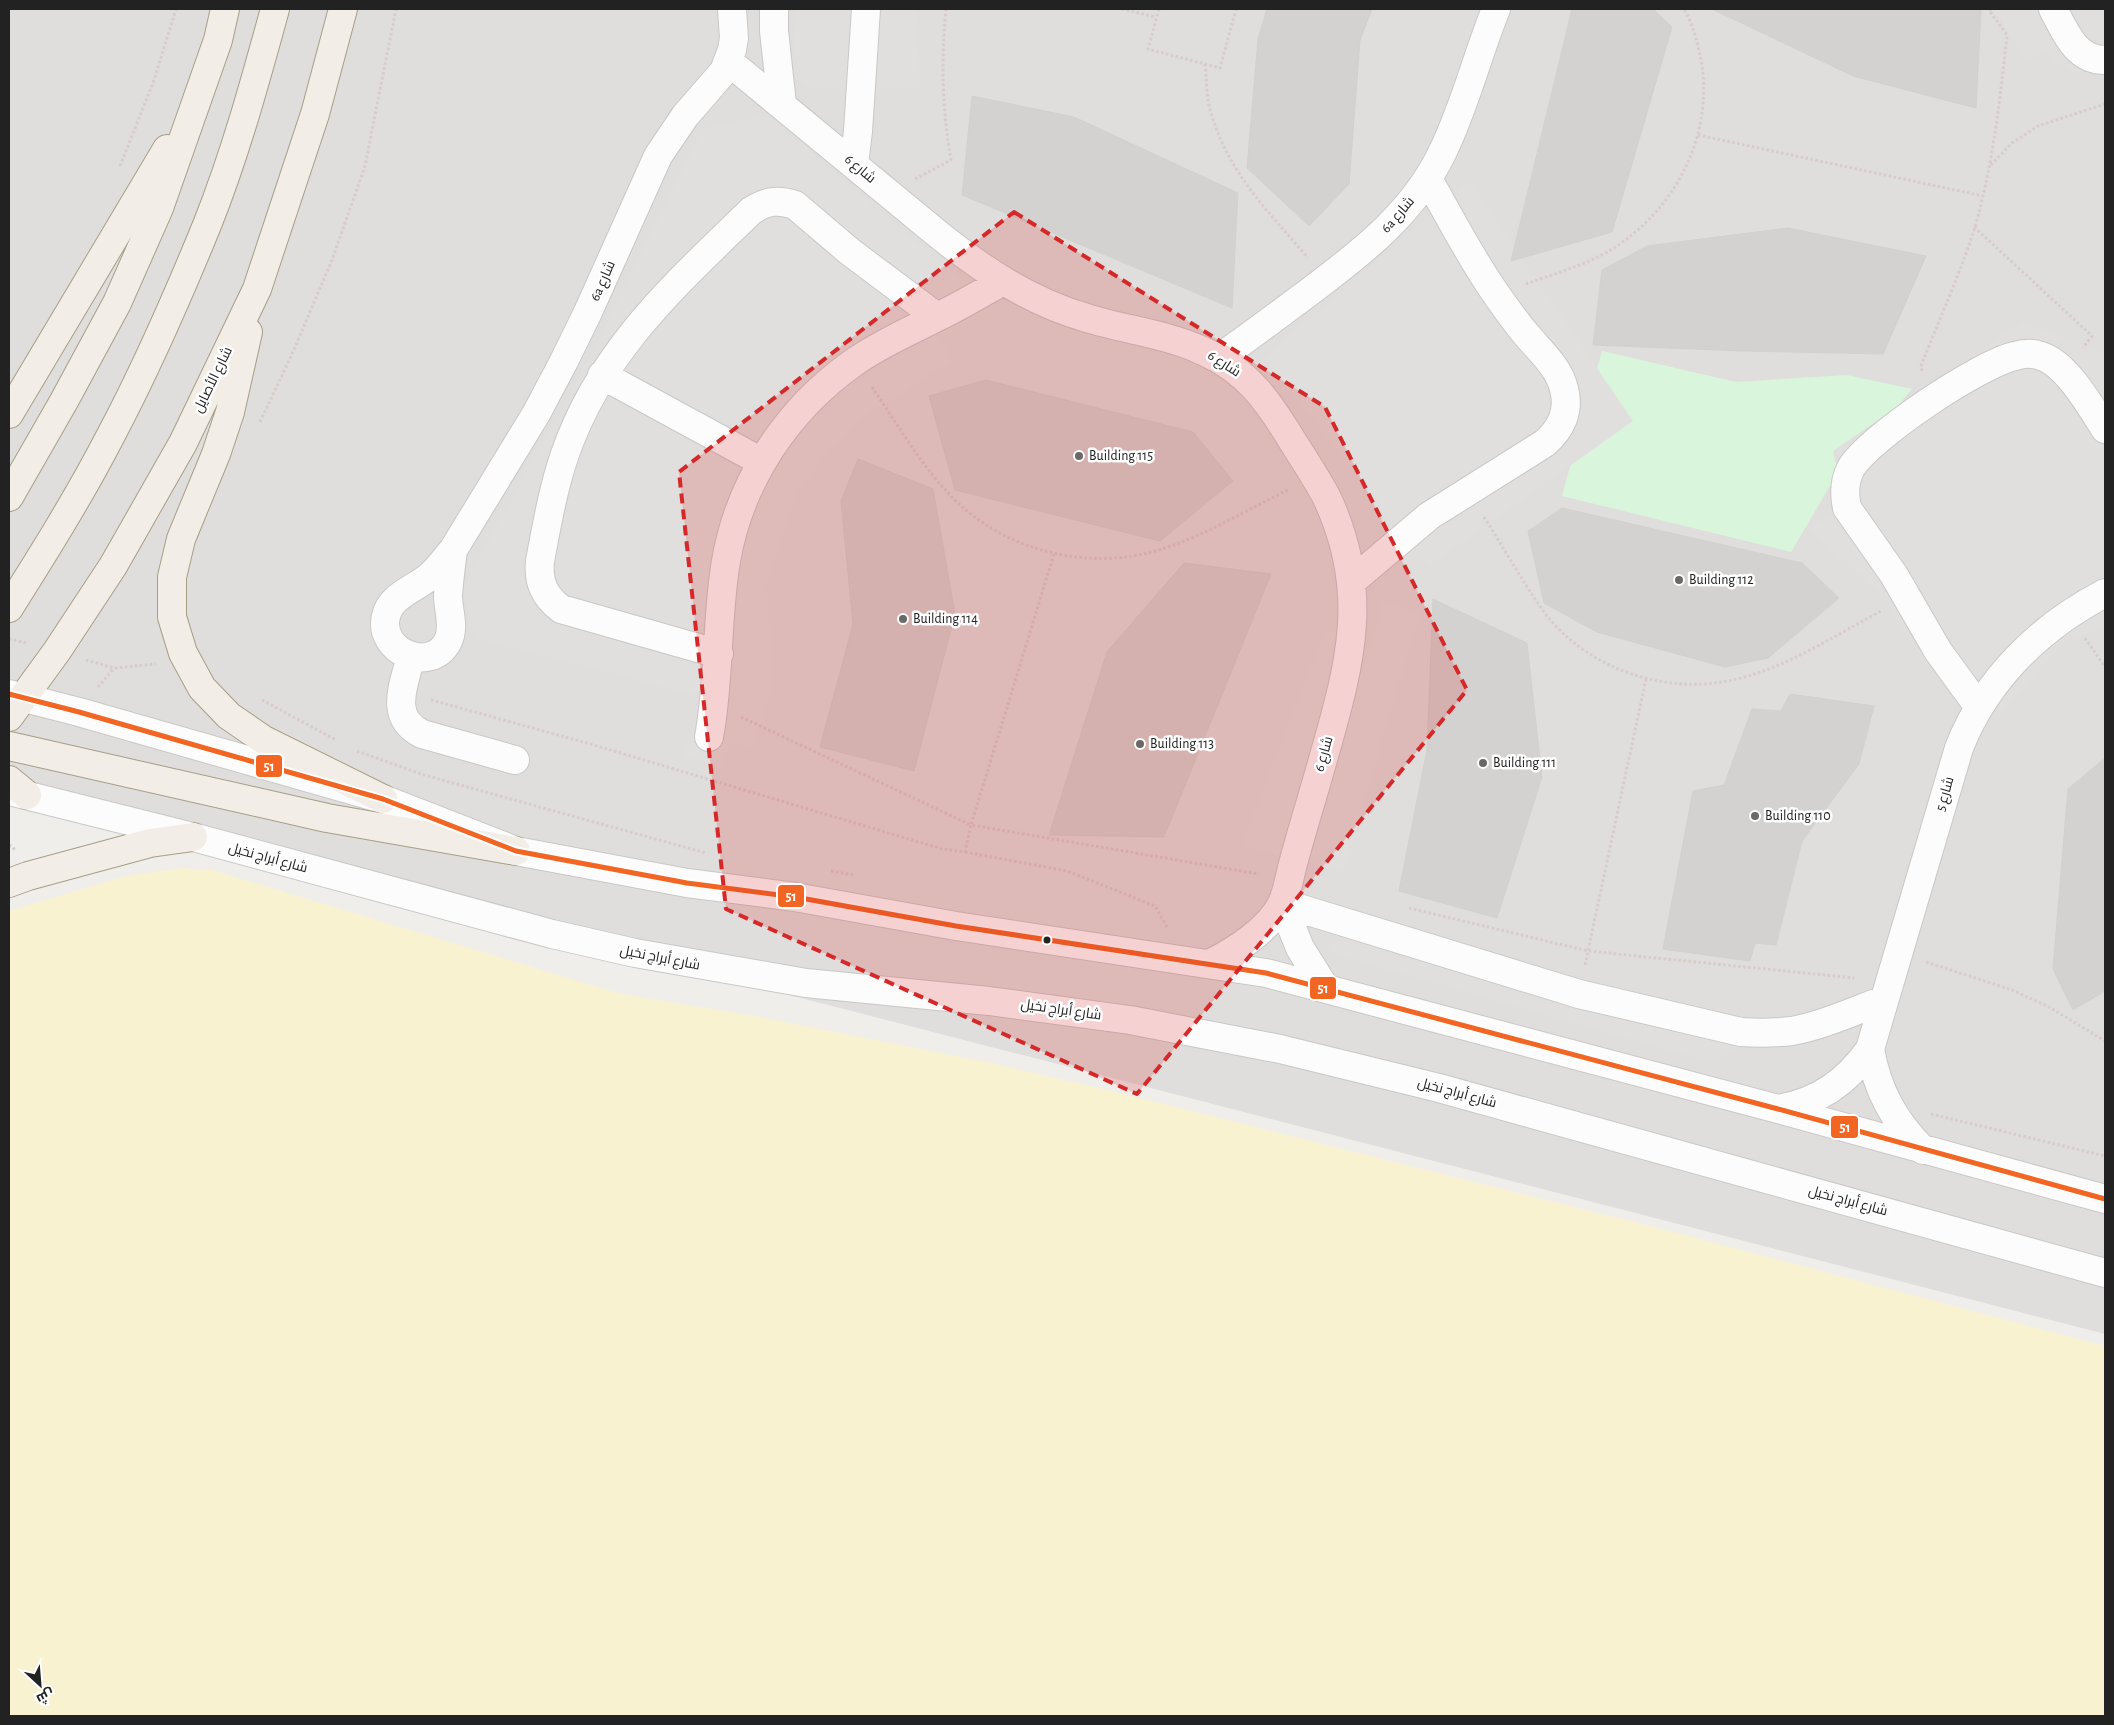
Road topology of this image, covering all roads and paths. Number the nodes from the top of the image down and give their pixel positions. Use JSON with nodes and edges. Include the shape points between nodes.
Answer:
{"nodes":[{"id":1,"x":226,"y":9,"type":"edge"},
{"id":2,"x":275,"y":9,"type":"edge"},
{"id":3,"x":343,"y":9,"type":"edge"},
{"id":4,"x":396,"y":9,"type":"edge"},
{"id":5,"x":732,"y":9,"type":"edge"},
{"id":6,"x":774,"y":9,"type":"edge"},
{"id":7,"x":866,"y":9,"type":"edge"},
{"id":8,"x":946,"y":9,"type":"edge"},
{"id":9,"x":1122,"y":9,"type":"edge"},
{"id":10,"x":1158,"y":9,"type":"edge"},
{"id":11,"x":1236,"y":9,"type":"edge"},
{"id":12,"x":1496,"y":9,"type":"edge"},
{"id":13,"x":1684,"y":9,"type":"edge"},
{"id":14,"x":1991,"y":9,"type":"edge"},
{"id":15,"x":2053,"y":9,"type":"edge"},
{"id":16,"x":1156,"y":16,"type":"junction"},
{"id":17,"x":2105,"y":60,"type":"edge"},
{"id":18,"x":728,"y":61,"type":"junction"},
{"id":19,"x":1205,"y":64,"type":"junction"},
{"id":20,"x":199,"y":96,"type":"junction"},
{"id":21,"x":782,"y":104,"type":"junction"},
{"id":22,"x":2105,"y":104,"type":"edge"},
{"id":23,"x":1698,"y":135,"type":"junction"},
{"id":24,"x":854,"y":164,"type":"junction"},
{"id":25,"x":1990,"y":165,"type":"junction"},
{"id":26,"x":1428,"y":179,"type":"junction"},
{"id":27,"x":889,"y":193,"type":"junction"},
{"id":28,"x":1983,"y":196,"type":"junction"},
{"id":29,"x":1974,"y":227,"type":"junction"},
{"id":30,"x":1327,"y":279,"type":"junction"},
{"id":31,"x":1003,"y":281,"type":"junction"},
{"id":32,"x":258,"y":289,"type":"junction"},
{"id":33,"x":1496,"y":295,"type":"junction"},
{"id":34,"x":937,"y":318,"type":"junction"},
{"id":35,"x":1219,"y":358,"type":"junction"},
{"id":36,"x":854,"y":362,"type":"junction"},
{"id":37,"x":2065,"y":373,"type":"junction"},
{"id":38,"x":602,"y":375,"type":"junction"},
{"id":39,"x":1932,"y":400,"type":"junction"},
{"id":40,"x":9,"y":414,"type":"edge"},
{"id":41,"x":259,"y":424,"type":"dead end"},
{"id":42,"x":2105,"y":429,"type":"edge"},
{"id":43,"x":762,"y":462,"type":"junction"},
{"id":44,"x":1315,"y":477,"type":"junction"},
{"id":45,"x":1468,"y":492,"type":"junction"},
{"id":46,"x":9,"y":497,"type":"edge"},
{"id":47,"x":452,"y":550,"type":"junction"},
{"id":48,"x":1054,"y":554,"type":"junction"},
{"id":49,"x":1351,"y":582,"type":"junction"},
{"id":50,"x":2105,"y":593,"type":"edge"},
{"id":51,"x":1908,"y":596,"type":"junction"},
{"id":52,"x":9,"y":608,"type":"edge"},
{"id":53,"x":183,"y":653,"type":"junction"},
{"id":54,"x":719,"y":654,"type":"junction"},
{"id":55,"x":411,"y":656,"type":"junction"},
{"id":56,"x":114,"y":668,"type":"dead end"},
{"id":57,"x":1646,"y":679,"type":"junction"},
{"id":58,"x":402,"y":692,"type":"junction"},
{"id":59,"x":260,"y":698,"type":"dead end"},
{"id":60,"x":12,"y":704,"type":"edge"},
{"id":61,"x":715,"y":705,"type":"junction"},
{"id":62,"x":1978,"y":706,"type":"junction"},
{"id":63,"x":709,"y":737,"type":"dead end"},
{"id":64,"x":345,"y":744,"type":"dead end"},
{"id":65,"x":9,"y":746,"type":"edge"},
{"id":66,"x":353,"y":749,"type":"dead end"},
{"id":67,"x":515,"y":760,"type":"dead end"},
{"id":68,"x":15,"y":789,"type":"edge"},
{"id":69,"x":383,"y":799,"type":"junction"},
{"id":70,"x":971,"y":825,"type":"junction"},
{"id":71,"x":193,"y":837,"type":"junction"},
{"id":72,"x":516,"y":851,"type":"junction"},
{"id":73,"x":965,"y":852,"type":"junction"},
{"id":74,"x":714,"y":855,"type":"dead end"},
{"id":75,"x":827,"y":870,"type":"dead end"},
{"id":76,"x":855,"y":875,"type":"dead end"},
{"id":77,"x":9,"y":883,"type":"edge"},
{"id":78,"x":1285,"y":892,"type":"junction"},
{"id":79,"x":1405,"y":907,"type":"dead end"},
{"id":80,"x":1161,"y":932,"type":"dead end"},
{"id":81,"x":1588,"y":951,"type":"junction"},
{"id":82,"x":1898,"y":954,"type":"junction"},
{"id":83,"x":1209,"y":964,"type":"junction"},
{"id":84,"x":1325,"y":988,"type":"junction"},
{"id":85,"x":1887,"y":991,"type":"junction"},
{"id":86,"x":1579,"y":994,"type":"junction"},
{"id":87,"x":2105,"y":1041,"type":"edge"},
{"id":88,"x":1870,"y":1049,"type":"junction"},
{"id":89,"x":1778,"y":1109,"type":"junction"},
{"id":90,"x":1922,"y":1109,"type":"dead end"},
{"id":91,"x":1923,"y":1150,"type":"junction"},
{"id":92,"x":2105,"y":1156,"type":"edge"},
{"id":93,"x":2105,"y":1199,"type":"edge"},
{"id":94,"x":2105,"y":1272,"type":"edge"}],
"edges":[{"from":1,"to":20,"type":"main road"},
{"from":2,"to":52,"type":"main road","via":[[250,101],[207,224],[150,357],[111,436]]},
{"from":3,"to":32,"type":"main road","name":"شارع الأصايل","via":[[315,114]]},
{"from":4,"to":41,"type":"path","via":[[366,166],[332,260]]},
{"from":5,"to":18,"type":"street","name":"6a شارع","via":[[734,38]]},
{"from":6,"to":21,"type":"street"},
{"from":7,"to":24,"type":"street"},
{"from":8,"to":27,"type":"path","via":[[942,84],[951,160]]},
{"from":9,"to":16,"type":"path"},
{"from":10,"to":16,"type":"path"},
{"from":11,"to":19,"type":"path","via":[[1220,68]]},
{"from":12,"to":26,"type":"street","name":"6a شارع","via":[[1455,124]]},
{"from":13,"to":23,"type":"path","via":[[1697,41],[1703,72],[1703,104]]},
{"from":14,"to":25,"type":"path","via":[[2007,35]]},
{"from":15,"to":17,"type":"street","via":[[2077,49],[2087,56]]},
{"from":16,"to":19,"type":"path","via":[[1148,49]]},
{"from":18,"to":21,"type":"street","name":"شارع 6"},
{"from":18,"to":47,"type":"street","name":"6a شارع","via":[[718,80],[684,116],[658,156],[563,363],[531,422]]},
{"from":19,"to":30,"type":"path","via":[[1210,111],[1223,149],[1244,184]]},
{"from":20,"to":40,"type":"main road"},
{"from":20,"to":46,"type":"main road","via":[[159,208],[117,304]]},
{"from":21,"to":24,"type":"street","name":"شارع 6"},
{"from":22,"to":25,"type":"path","via":[[2038,126],[2012,143]]},
{"from":23,"to":28,"type":"path"},
{"from":23,"to":33,"type":"path","via":[[1676,187],[1639,230],[1590,260]]},
{"from":24,"to":27,"type":"street","name":"شارع 6"},
{"from":25,"to":28,"type":"path"},
{"from":26,"to":30,"type":"street","name":"6a شارع","via":[[1394,222]]},
{"from":26,"to":33,"type":"street"},
{"from":27,"to":31,"type":"street","name":"شارع 6","via":[[970,260]]},
{"from":28,"to":29,"type":"path"},
{"from":29,"to":37,"type":"path","via":[[2092,336]]},
{"from":29,"to":39,"type":"path","via":[[1921,366]]},
{"from":30,"to":35,"type":"street","name":"6a شارع"},
{"from":31,"to":34,"type":"street"},
{"from":31,"to":35,"type":"street","name":"شارع 6","via":[[1036,299],[1079,316],[1188,344]]},
{"from":32,"to":53,"type":"main road","via":[[230,412],[180,539],[172,578],[172,617]]},
{"from":32,"to":60,"type":"main road","name":"شارع الأصايل","via":[[183,443],[113,566],[57,651]]},
{"from":33,"to":45,"type":"street","via":[[1560,377],[1567,400],[1561,425],[1554,435]]},
{"from":34,"to":36,"type":"street"},
{"from":34,"to":38,"type":"street","via":[[795,205],[772,201],[751,211],[674,286],[648,314]]},
{"from":35,"to":44,"type":"street","name":"شارع 6","via":[[1268,402]]},
{"from":36,"to":43,"type":"street","via":[[803,406]]},
{"from":36,"to":48,"type":"path","via":[[952,497],[999,533],[1026,546]]},
{"from":37,"to":39,"type":"street","via":[[2056,363],[2029,353],[1993,365]]},
{"from":37,"to":42,"type":"street"},
{"from":38,"to":43,"type":"street"},
{"from":38,"to":54,"type":"street","via":[[577,425],[557,478],[540,561],[540,584],[545,594],[561,609]]},
{"from":39,"to":51,"type":"street","via":[[1894,427],[1858,459],[1845,482],[1847,508]]},
{"from":43,"to":54,"type":"street","via":[[743,501],[726,561]]},
{"from":44,"to":48,"type":"path","via":[[1165,548],[1129,557],[1092,559]]},
{"from":44,"to":49,"type":"street","name":"شارع 6","via":[[1335,517]]},
{"from":45,"to":49,"type":"street","via":[[1423,521]]},
{"from":45,"to":57,"type":"path","via":[[1548,617],[1576,644],[1609,666]]},
{"from":47,"to":55,"type":"street","via":[[448,594],[451,632],[448,642],[432,655]]},
{"from":47,"to":55,"type":"street","name":"6a شارع","via":[[432,574],[397,598],[386,616],[388,636],[393,646]]},
{"from":48,"to":70,"type":"path"},
{"from":49,"to":78,"type":"street","name":"شارع 6","via":[[1353,623],[1348,667]]},
{"from":50,"to":62,"type":"street","name":"شارع 5","via":[[2043,633],[1997,680]]},
{"from":51,"to":57,"type":"path","via":[[1786,662],[1753,676],[1718,684],[1682,685]]},
{"from":51,"to":62,"type":"street","via":[[1938,651]]},
{"from":53,"to":56,"type":"path","via":[[160,664]]},
{"from":53,"to":69,"type":"main road","via":[[202,688],[229,716],[264,740]]},
{"from":54,"to":61,"type":"street"},
{"from":55,"to":58,"type":"street"},
{"from":57,"to":81,"type":"path"},
{"from":58,"to":67,"type":"street","via":[[400,710],[412,729]]},
{"from":58,"to":73,"type":"path"},
{"from":59,"to":64,"type":"path"},
{"from":60,"to":69,"type":"street","via":[[78,712]]},
{"from":61,"to":63,"type":"street"},
{"from":61,"to":70,"type":"path"},
{"from":62,"to":82,"type":"street","name":"شارع 5","via":[[1959,748]]},
{"from":65,"to":72,"type":"main road","via":[[327,818]]},
{"from":66,"to":74,"type":"path","via":[[424,776]]},
{"from":68,"to":71,"type":"street","name":"شارع أبراج نخيل"},
{"from":69,"to":72,"type":"street"},
{"from":70,"to":73,"type":"path"},
{"from":70,"to":78,"type":"path"},
{"from":71,"to":77,"type":"main road","via":[[142,846]]},
{"from":71,"to":94,"type":"street","name":"شارع أبراج نخيل","via":[[635,954],[806,983],[1112,1017],[1289,1051],[1439,1088]]},
{"from":72,"to":83,"type":"street","via":[[687,883],[804,898],[956,926]]},
{"from":73,"to":80,"type":"path","via":[[1067,871],[1155,906],[1171,934]]},
{"from":75,"to":76,"type":"path"},
{"from":78,"to":83,"type":"street","name":"شارع 6","via":[[1250,939]]},
{"from":78,"to":84,"type":"street","via":[[1300,948]]},
{"from":78,"to":86,"type":"street"},
{"from":79,"to":81,"type":"path"},
{"from":81,"to":85,"type":"path"},
{"from":81,"to":86,"type":"path"},
{"from":82,"to":85,"type":"street","name":"شارع 5"},
{"from":82,"to":87,"type":"path","via":[[2012,990],[2049,1006]]},
{"from":83,"to":84,"type":"street","via":[[1266,973]]},
{"from":84,"to":89,"type":"street"},
{"from":85,"to":86,"type":"street","via":[[1816,1025],[1767,1033],[1717,1028]]},
{"from":85,"to":88,"type":"street","name":"شارع 5"},
{"from":88,"to":89,"type":"street","name":"شارع 5","via":[[1852,1072],[1831,1090],[1796,1106]]},
{"from":88,"to":91,"type":"street","name":"شارع 5","via":[[1887,1105]]},
{"from":89,"to":91,"type":"street"},
{"from":90,"to":92,"type":"path","via":[[1931,1114]]},
{"from":91,"to":93,"type":"street"}]}
